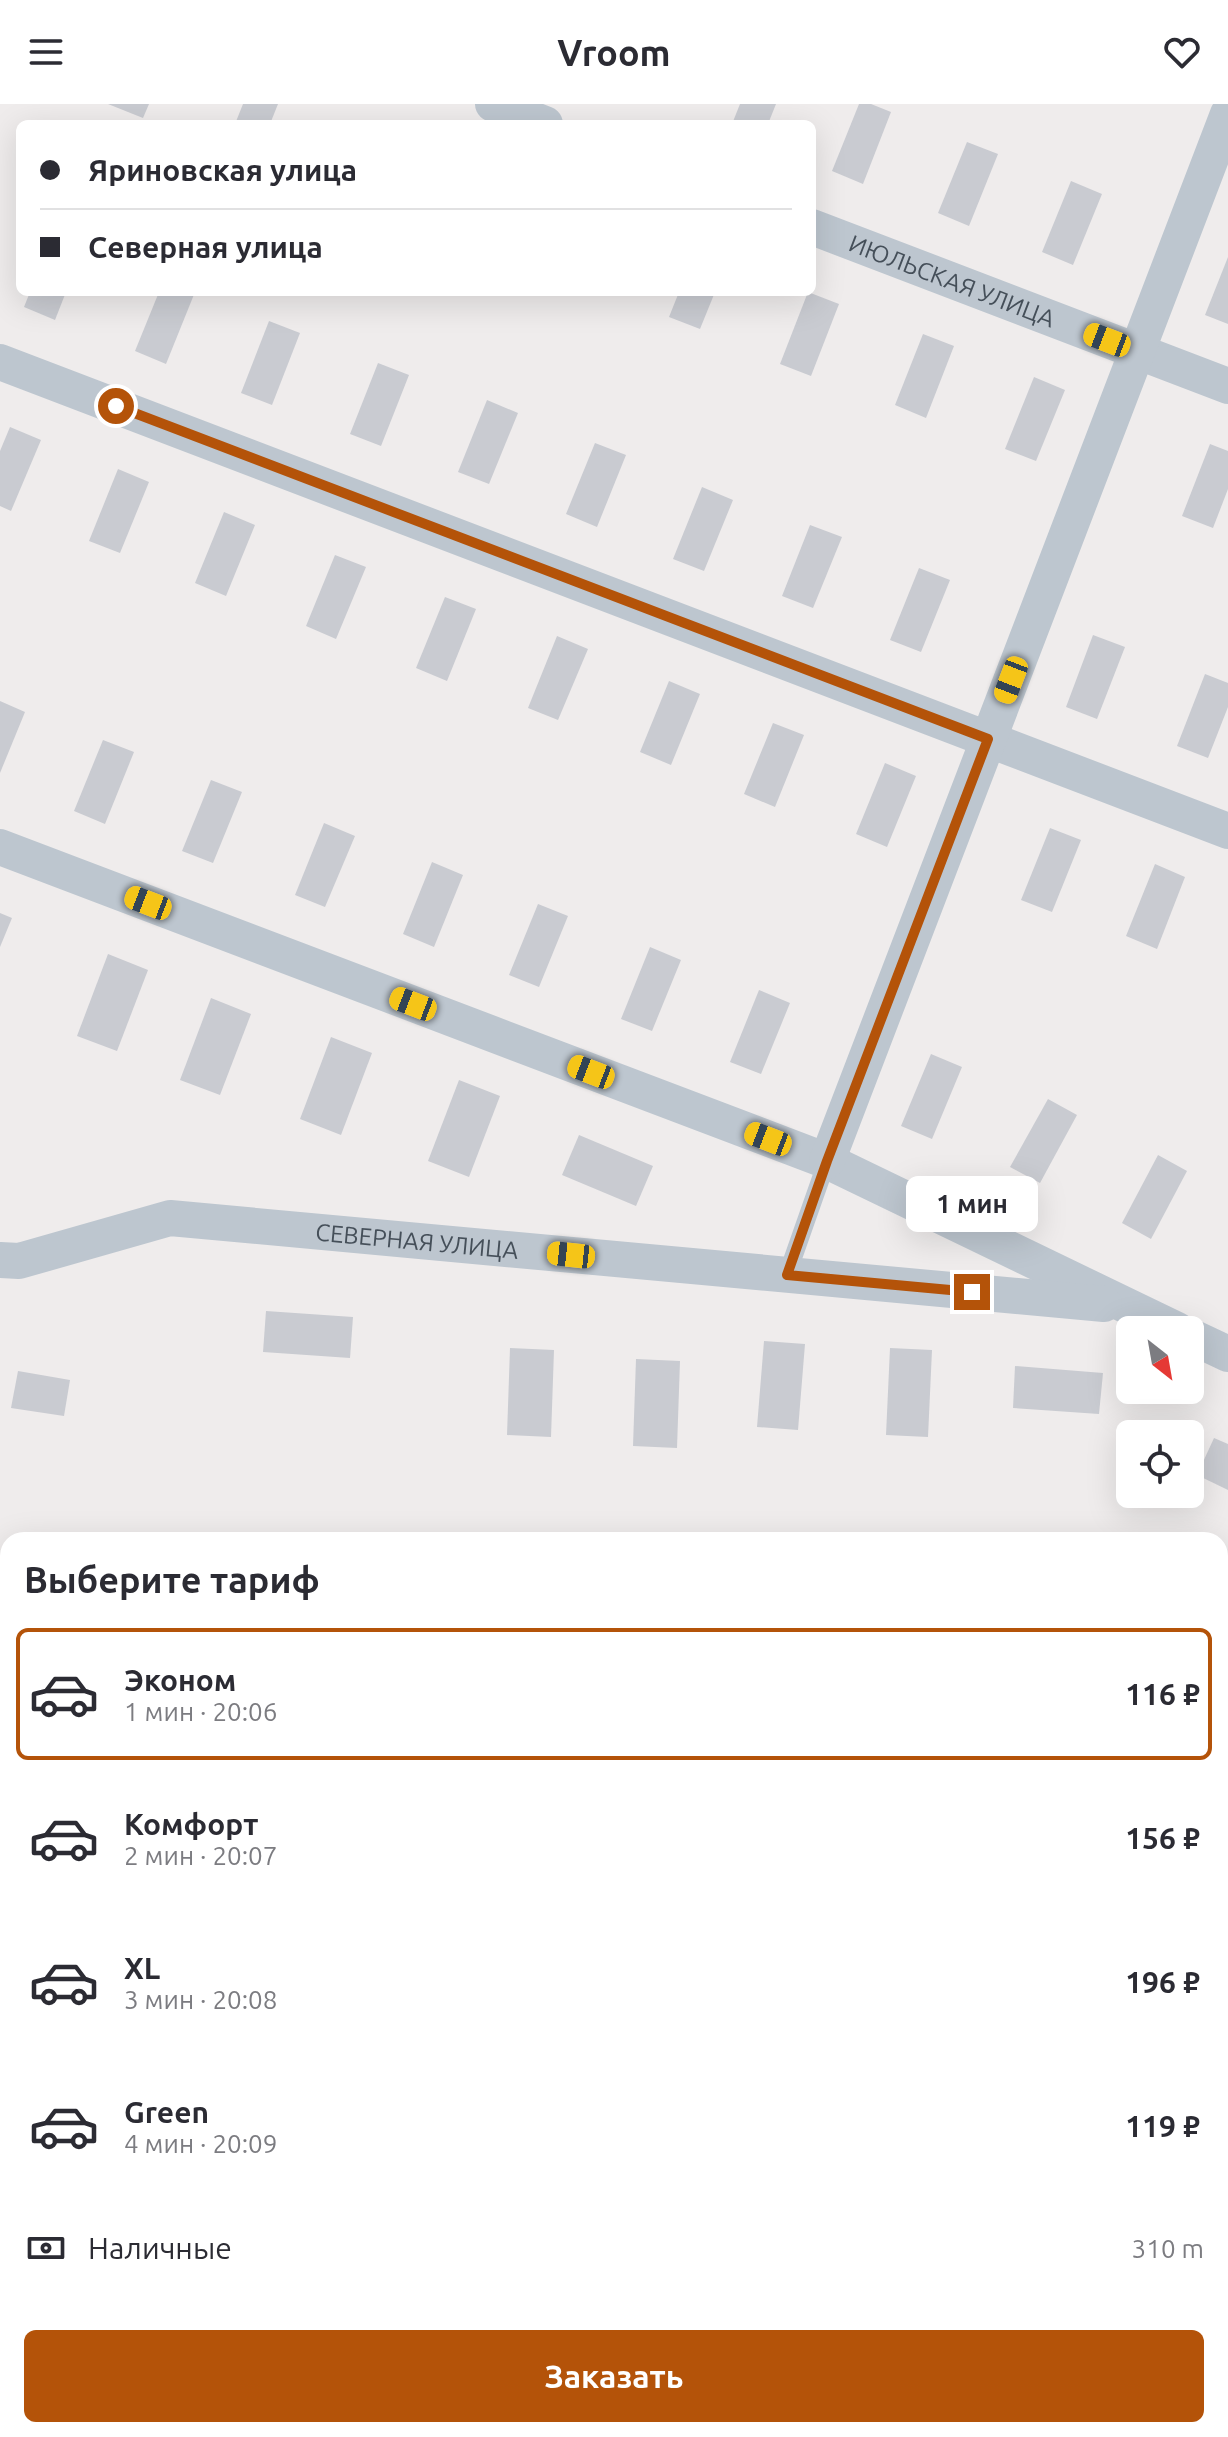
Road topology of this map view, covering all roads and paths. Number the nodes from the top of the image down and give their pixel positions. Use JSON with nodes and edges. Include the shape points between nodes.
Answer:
{"nodes":[{"id":1,"x":493,"y":104,"type":"edge"},
{"id":2,"x":1228,"y":114,"type":"edge"},
{"id":3,"x":535,"y":120,"type":"edge"},
{"id":4,"x":816,"y":229,"type":"edge"},
{"id":5,"x":1137,"y":351,"type":"junction"},
{"id":6,"x":0,"y":362,"type":"edge"},
{"id":7,"x":1228,"y":386,"type":"edge"},
{"id":8,"x":988,"y":739,"type":"junction"},
{"id":9,"x":1228,"y":831,"type":"edge"},
{"id":10,"x":0,"y":847,"type":"edge"},
{"id":11,"x":827,"y":1161,"type":"junction"},
{"id":12,"x":0,"y":1260,"type":"edge"},
{"id":13,"x":787,"y":1275,"type":"junction"},
{"id":14,"x":1127,"y":1306,"type":"junction"},
{"id":15,"x":1148,"y":1316,"type":"edge"},
{"id":16,"x":1204,"y":1343,"type":"edge"},
{"id":17,"x":1228,"y":1354,"type":"edge"}],
"edges":[{"from":1,"to":3,"type":"street"},
{"from":2,"to":5,"type":"street"},
{"from":4,"to":5,"type":"street","name":"ИЮЛЬСКАЯ УЛИЦА"},
{"from":5,"to":7,"type":"street","name":"ИЮЛЬСКАЯ УЛИЦА"},
{"from":5,"to":8,"type":"street"},
{"from":6,"to":8,"type":"street"},
{"from":8,"to":9,"type":"street"},
{"from":8,"to":11,"type":"street"},
{"from":10,"to":11,"type":"street"},
{"from":11,"to":13,"type":"lane"},
{"from":11,"to":14,"type":"street"},
{"from":12,"to":13,"type":"street","name":"СЕВЕРНАЯ УЛИЦА","via":[[19,1261],[170,1218]]},
{"from":13,"to":14,"type":"street","name":"СЕВЕРНАЯ УЛИЦА"},
{"from":14,"to":15,"type":"street"},
{"from":16,"to":17,"type":"street"}]}
